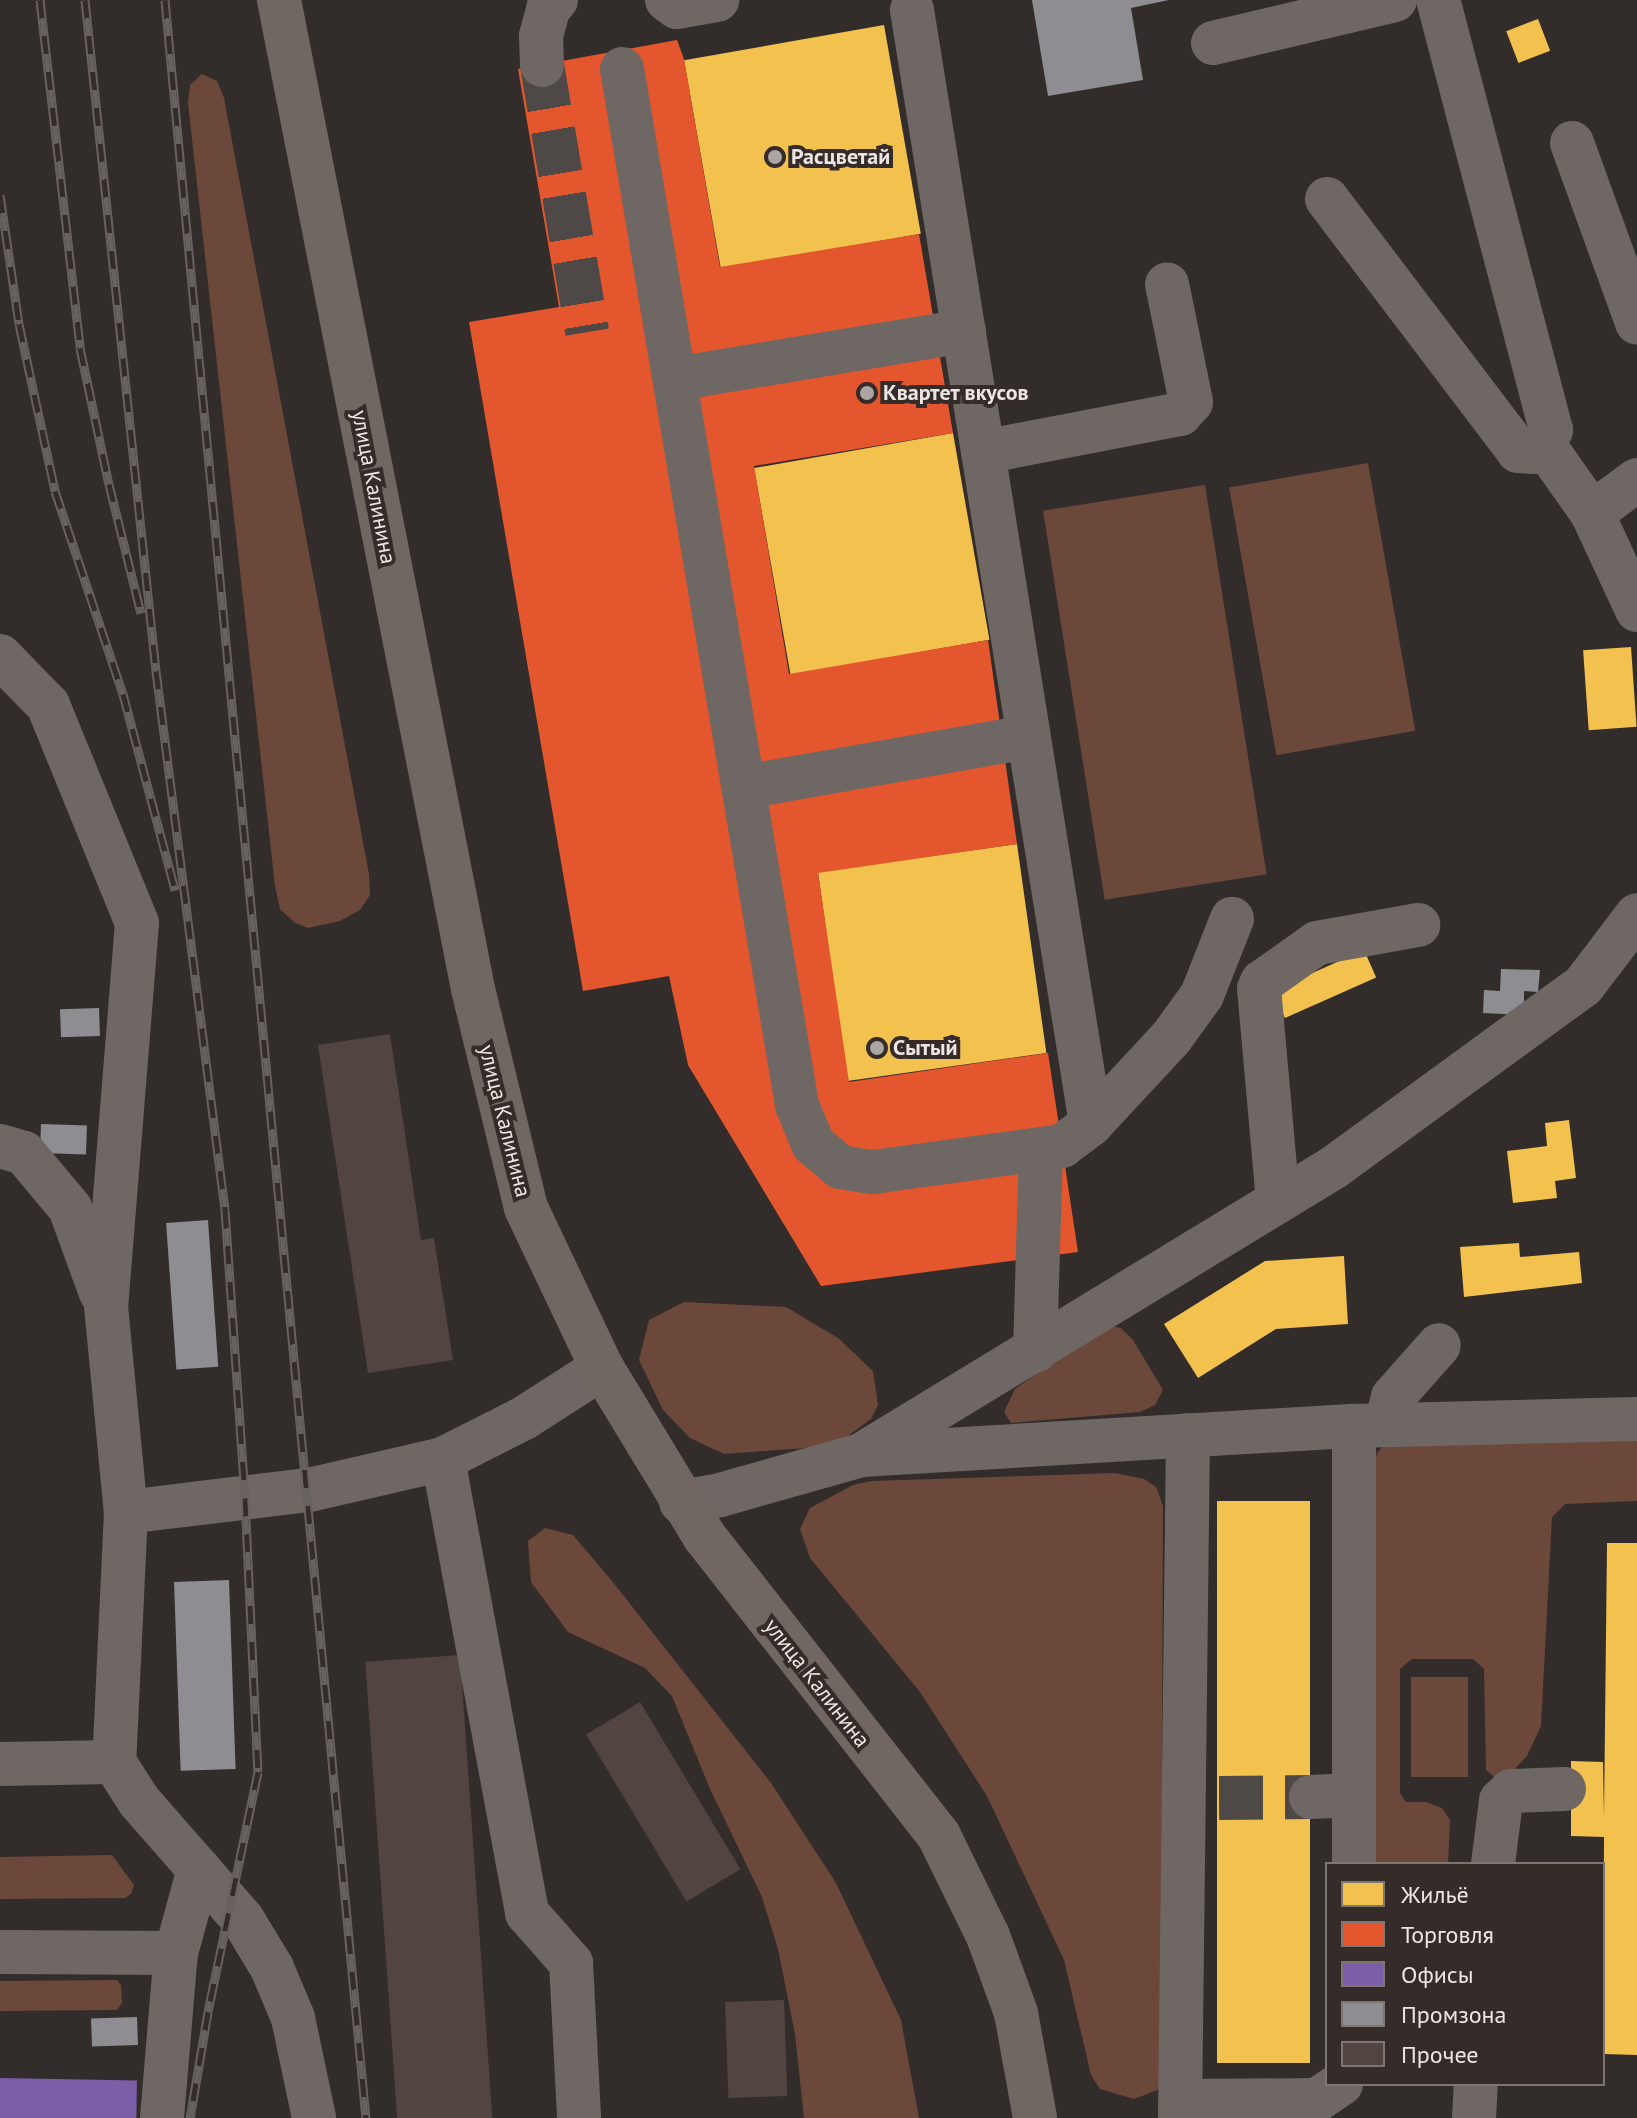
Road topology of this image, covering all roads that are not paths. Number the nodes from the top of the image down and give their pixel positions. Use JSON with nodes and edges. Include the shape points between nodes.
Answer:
{"nodes":[{"id":1,"x":279,"y":0,"type":"edge"},
{"id":2,"x":556,"y":0,"type":"edge"},
{"id":3,"x":667,"y":0,"type":"edge"},
{"id":4,"x":717,"y":0,"type":"edge"},
{"id":5,"x":1395,"y":0,"type":"edge"},
{"id":6,"x":1438,"y":0,"type":"edge"},
{"id":7,"x":912,"y":10,"type":"dead end"},
{"id":8,"x":1213,"y":43,"type":"dead end"},
{"id":9,"x":542,"y":65,"type":"tunnel mouth"},
{"id":10,"x":622,"y":69,"type":"dead end"},
{"id":11,"x":1572,"y":143,"type":"dead end"},
{"id":12,"x":1327,"y":199,"type":"dead end"},
{"id":13,"x":1167,"y":284,"type":"dead end"},
{"id":14,"x":1637,"y":323,"type":"edge"},
{"id":15,"x":964,"y":331,"type":"junction"},
{"id":16,"x":675,"y":379,"type":"junction"},
{"id":17,"x":1544,"y":445,"type":"junction"},
{"id":18,"x":983,"y":452,"type":"junction"},
{"id":19,"x":1637,"y":480,"type":"edge"},
{"id":20,"x":1592,"y":513,"type":"junction"},
{"id":21,"x":1637,"y":610,"type":"edge"},
{"id":22,"x":0,"y":656,"type":"edge"},
{"id":23,"x":1028,"y":737,"type":"junction"},
{"id":24,"x":744,"y":787,"type":"junction"},
{"id":25,"x":1637,"y":915,"type":"edge"},
{"id":26,"x":1232,"y":919,"type":"dead end"},
{"id":27,"x":1418,"y":925,"type":"dead end"},
{"id":28,"x":1091,"y":1124,"type":"junction"},
{"id":29,"x":0,"y":1146,"type":"edge"},
{"id":30,"x":1041,"y":1149,"type":"junction"},
{"id":31,"x":1278,"y":1201,"type":"junction"},
{"id":32,"x":106,"y":1306,"type":"junction"},
{"id":33,"x":1439,"y":1345,"type":"dead end"},
{"id":34,"x":1035,"y":1351,"type":"junction"},
{"id":35,"x":602,"y":1368,"type":"junction"},
{"id":36,"x":1637,"y":1419,"type":"edge"},
{"id":37,"x":1370,"y":1425,"type":"junction"},
{"id":38,"x":1188,"y":1435,"type":"junction"},
{"id":39,"x":861,"y":1455,"type":"junction"},
{"id":40,"x":443,"y":1459,"type":"junction"},
{"id":41,"x":681,"y":1502,"type":"junction"},
{"id":42,"x":126,"y":1512,"type":"junction"},
{"id":43,"x":114,"y":1762,"type":"junction"},
{"id":44,"x":0,"y":1764,"type":"edge"},
{"id":45,"x":1564,"y":1789,"type":"dead end"},
{"id":46,"x":1353,"y":1862,"type":"edge"},
{"id":47,"x":1493,"y":1862,"type":"edge"},
{"id":48,"x":199,"y":1869,"type":"junction"},
{"id":49,"x":0,"y":1952,"type":"edge"},
{"id":50,"x":176,"y":1953,"type":"junction"},
{"id":51,"x":1338,"y":2086,"type":"edge"},
{"id":52,"x":1476,"y":2086,"type":"edge"},
{"id":53,"x":1180,"y":2110,"type":"edge"},
{"id":54,"x":162,"y":2118,"type":"edge"},
{"id":55,"x":314,"y":2118,"type":"edge"},
{"id":56,"x":579,"y":2118,"type":"edge"},
{"id":57,"x":1035,"y":2118,"type":"edge"},
{"id":58,"x":1474,"y":2118,"type":"edge"}],
"edges":[{"from":1,"to":35,"type":"main road","name":"улица Калинина","via":[[473,989],[526,1208]]},
{"from":2,"to":9,"type":"street","via":[[541,36]]},
{"from":3,"to":4,"type":"street","via":[[677,7]]},
{"from":5,"to":8,"type":"street"},
{"from":6,"to":17,"type":"street","via":[[1551,430]]},
{"from":7,"to":15,"type":"street"},
{"from":10,"to":16,"type":"street"},
{"from":11,"to":14,"type":"street"},
{"from":12,"to":17,"type":"street","via":[[1518,451],[1533,452]]},
{"from":13,"to":18,"type":"street","via":[[1191,402],[1180,414]]},
{"from":15,"to":16,"type":"street"},
{"from":15,"to":18,"type":"street"},
{"from":16,"to":24,"type":"street"},
{"from":17,"to":20,"type":"street"},
{"from":18,"to":23,"type":"street"},
{"from":19,"to":20,"type":"street"},
{"from":20,"to":21,"type":"street"},
{"from":22,"to":32,"type":"street","via":[[48,705],[137,923]]},
{"from":23,"to":24,"type":"street"},
{"from":23,"to":28,"type":"street"},
{"from":24,"to":30,"type":"street","via":[[797,1105],[813,1144],[840,1167],[873,1172]]},
{"from":25,"to":31,"type":"street","via":[[1583,986],[1424,1105]]},
{"from":26,"to":28,"type":"street","via":[[1202,995],[1171,1038]]},
{"from":27,"to":31,"type":"street","via":[[1317,943],[1262,982]]},
{"from":28,"to":30,"type":"street","via":[[1062,1146]]},
{"from":29,"to":32,"type":"street","via":[[24,1153],[70,1208]]},
{"from":30,"to":34,"type":"street"},
{"from":31,"to":34,"type":"street"},
{"from":32,"to":42,"type":"street"},
{"from":33,"to":37,"type":"street"},
{"from":34,"to":39,"type":"street"},
{"from":35,"to":40,"type":"street","via":[[524,1418]]},
{"from":35,"to":41,"type":"main road","name":"улица Калинина"},
{"from":36,"to":37,"type":"street"},
{"from":37,"to":38,"type":"street"},
{"from":37,"to":46,"type":"street","via":[[1332,1796]]},
{"from":38,"to":39,"type":"street"},
{"from":38,"to":53,"type":"street","via":[[1201,1799]]},
{"from":39,"to":41,"type":"street"},
{"from":40,"to":42,"type":"street","via":[[309,1490]]},
{"from":40,"to":56,"type":"street","via":[[527,1913],[571,1963]]},
{"from":41,"to":57,"type":"main road","name":"улица Калинина","via":[[939,1836],[988,1936],[1016,2013]]},
{"from":42,"to":43,"type":"street"},
{"from":43,"to":44,"type":"street"},
{"from":43,"to":48,"type":"street","via":[[139,1801]]},
{"from":45,"to":47,"type":"street","via":[[1511,1791],[1501,1801]]},
{"from":48,"to":50,"type":"street"},
{"from":48,"to":55,"type":"street","via":[[243,1920],[272,1968],[293,2018]]},
{"from":49,"to":50,"type":"street"},
{"from":50,"to":54,"type":"street"},
{"from":51,"to":53,"type":"street","via":[[1317,2100]]},
{"from":52,"to":58,"type":"street"}]}
